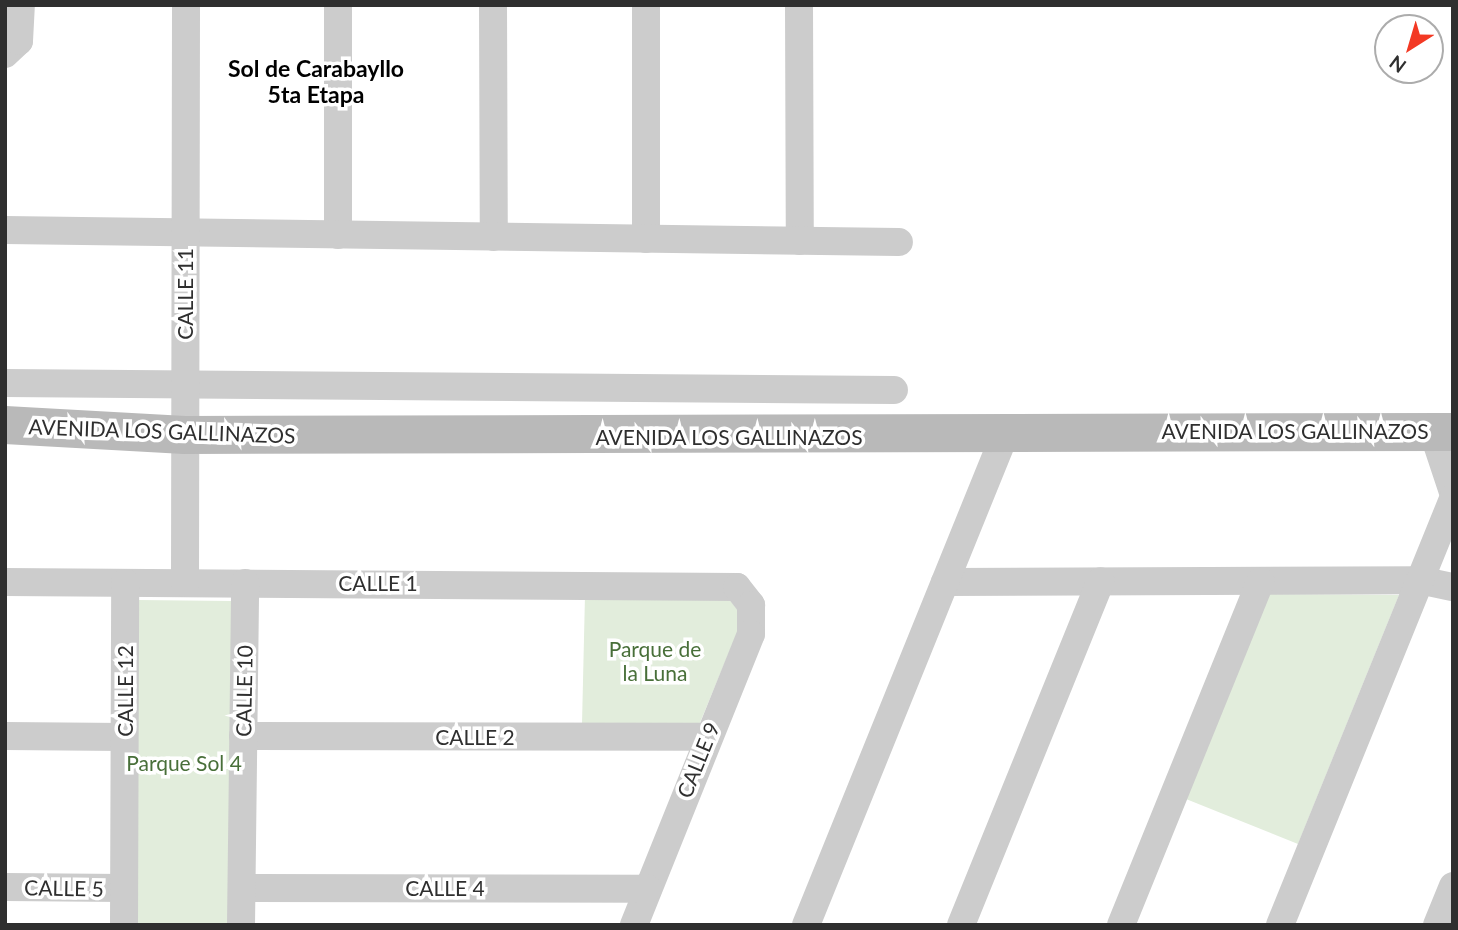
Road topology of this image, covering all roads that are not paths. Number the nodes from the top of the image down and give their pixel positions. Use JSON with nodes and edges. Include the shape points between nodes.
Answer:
{"nodes":[{"id":1,"x":20,"y":5,"type":"edge"},
{"id":2,"x":186,"y":5,"type":"edge"},
{"id":3,"x":338,"y":5,"type":"edge"},
{"id":4,"x":493,"y":5,"type":"edge"},
{"id":5,"x":646,"y":5,"type":"edge"},
{"id":6,"x":799,"y":5,"type":"edge"},
{"id":7,"x":5,"y":54,"type":"edge"},
{"id":8,"x":5,"y":230,"type":"edge"},
{"id":9,"x":185,"y":234,"type":"junction"},
{"id":10,"x":338,"y":235,"type":"junction"},
{"id":11,"x":494,"y":237,"type":"junction"},
{"id":12,"x":646,"y":239,"type":"junction"},
{"id":13,"x":800,"y":241,"type":"junction"},
{"id":14,"x":899,"y":242,"type":"dead end"},
{"id":15,"x":5,"y":383,"type":"edge"},
{"id":16,"x":185,"y":388,"type":"junction"},
{"id":17,"x":894,"y":390,"type":"dead end"},
{"id":18,"x":5,"y":425,"type":"edge"},
{"id":19,"x":1007,"y":429,"type":"junction"},
{"id":20,"x":1443,"y":432,"type":"edge"},
{"id":21,"x":185,"y":435,"type":"junction"},
{"id":22,"x":1453,"y":492,"type":"edge"},
{"id":23,"x":1453,"y":498,"type":"edge"},
{"id":24,"x":1447,"y":535,"type":"edge"},
{"id":25,"x":1261,"y":580,"type":"junction"},
{"id":26,"x":1419,"y":580,"type":"junction"},
{"id":27,"x":1101,"y":581,"type":"junction"},
{"id":28,"x":5,"y":582,"type":"edge"},
{"id":29,"x":945,"y":582,"type":"junction"},
{"id":30,"x":125,"y":583,"type":"junction"},
{"id":31,"x":185,"y":583,"type":"junction"},
{"id":32,"x":245,"y":583,"type":"junction"},
{"id":33,"x":1453,"y":587,"type":"edge"},
{"id":34,"x":746,"y":596,"type":"joint"},
{"id":35,"x":5,"y":736,"type":"edge"},
{"id":36,"x":243,"y":736,"type":"junction"},
{"id":37,"x":124,"y":737,"type":"junction"},
{"id":38,"x":707,"y":737,"type":"junction"},
{"id":39,"x":1453,"y":886,"type":"edge"},
{"id":40,"x":5,"y":887,"type":"edge"},
{"id":41,"x":124,"y":888,"type":"junction"},
{"id":42,"x":242,"y":888,"type":"junction"},
{"id":43,"x":648,"y":889,"type":"junction"},
{"id":44,"x":124,"y":925,"type":"edge"},
{"id":45,"x":241,"y":925,"type":"edge"},
{"id":46,"x":634,"y":925,"type":"edge"},
{"id":47,"x":806,"y":925,"type":"edge"},
{"id":48,"x":961,"y":925,"type":"edge"},
{"id":49,"x":1121,"y":925,"type":"edge"},
{"id":50,"x":1280,"y":925,"type":"edge"},
{"id":51,"x":1437,"y":925,"type":"edge"}],
"edges":[{"from":1,"to":7,"type":"street","via":[[19,41]]},
{"from":2,"to":9,"type":"street","name":"CALLE 11"},
{"from":3,"to":10,"type":"street"},
{"from":4,"to":11,"type":"street"},
{"from":5,"to":12,"type":"street"},
{"from":6,"to":13,"type":"street"},
{"from":8,"to":9,"type":"street"},
{"from":9,"to":10,"type":"street"},
{"from":9,"to":16,"type":"street","name":"CALLE 11"},
{"from":10,"to":11,"type":"street"},
{"from":11,"to":12,"type":"street"},
{"from":12,"to":13,"type":"street"},
{"from":13,"to":14,"type":"street"},
{"from":15,"to":16,"type":"street"},
{"from":16,"to":17,"type":"street","via":[[535,384]]},
{"from":16,"to":21,"type":"street","name":"CALLE 11"},
{"from":18,"to":21,"type":"street","name":"AVENIDA LOS GALLINAZOS"},
{"from":19,"to":20,"type":"street","name":"AVENIDA LOS GALLINAZOS"},
{"from":19,"to":21,"type":"street","name":"AVENIDA LOS GALLINAZOS","via":[[917,429],[877,438]]},
{"from":19,"to":29,"type":"street"},
{"from":20,"to":22,"type":"street"},
{"from":21,"to":31,"type":"street","name":"CALLE 11"},
{"from":23,"to":24,"type":"street"},
{"from":24,"to":26,"type":"street"},
{"from":25,"to":26,"type":"street"},
{"from":25,"to":27,"type":"street"},
{"from":25,"to":49,"type":"street"},
{"from":26,"to":33,"type":"street"},
{"from":26,"to":50,"type":"street"},
{"from":27,"to":29,"type":"street"},
{"from":27,"to":48,"type":"street"},
{"from":28,"to":30,"type":"street","name":"CALLE 1"},
{"from":29,"to":47,"type":"street"},
{"from":30,"to":31,"type":"street","name":"CALLE 1"},
{"from":30,"to":37,"type":"street","name":"CALLE 12"},
{"from":31,"to":32,"type":"street","name":"CALLE 1"},
{"from":32,"to":34,"type":"street","name":"CALLE 1","via":[[729,583]]},
{"from":32,"to":36,"type":"street","name":"CALLE 10"},
{"from":34,"to":38,"type":"street","name":"CALLE 9","via":[[751,634]]},
{"from":35,"to":37,"type":"street"},
{"from":36,"to":38,"type":"street","name":"CALLE 2"},
{"from":36,"to":42,"type":"street","name":"CALLE 10"},
{"from":37,"to":41,"type":"street","name":"CALLE 12"},
{"from":38,"to":43,"type":"street","name":"CALLE 9"},
{"from":39,"to":51,"type":"street"},
{"from":40,"to":41,"type":"street","name":"CALLE 5"},
{"from":41,"to":44,"type":"street","name":"CALLE 12"},
{"from":42,"to":43,"type":"street","name":"CALLE 4"},
{"from":42,"to":45,"type":"street","name":"CALLE 10"},
{"from":43,"to":46,"type":"street","name":"CALLE 9"}]}
